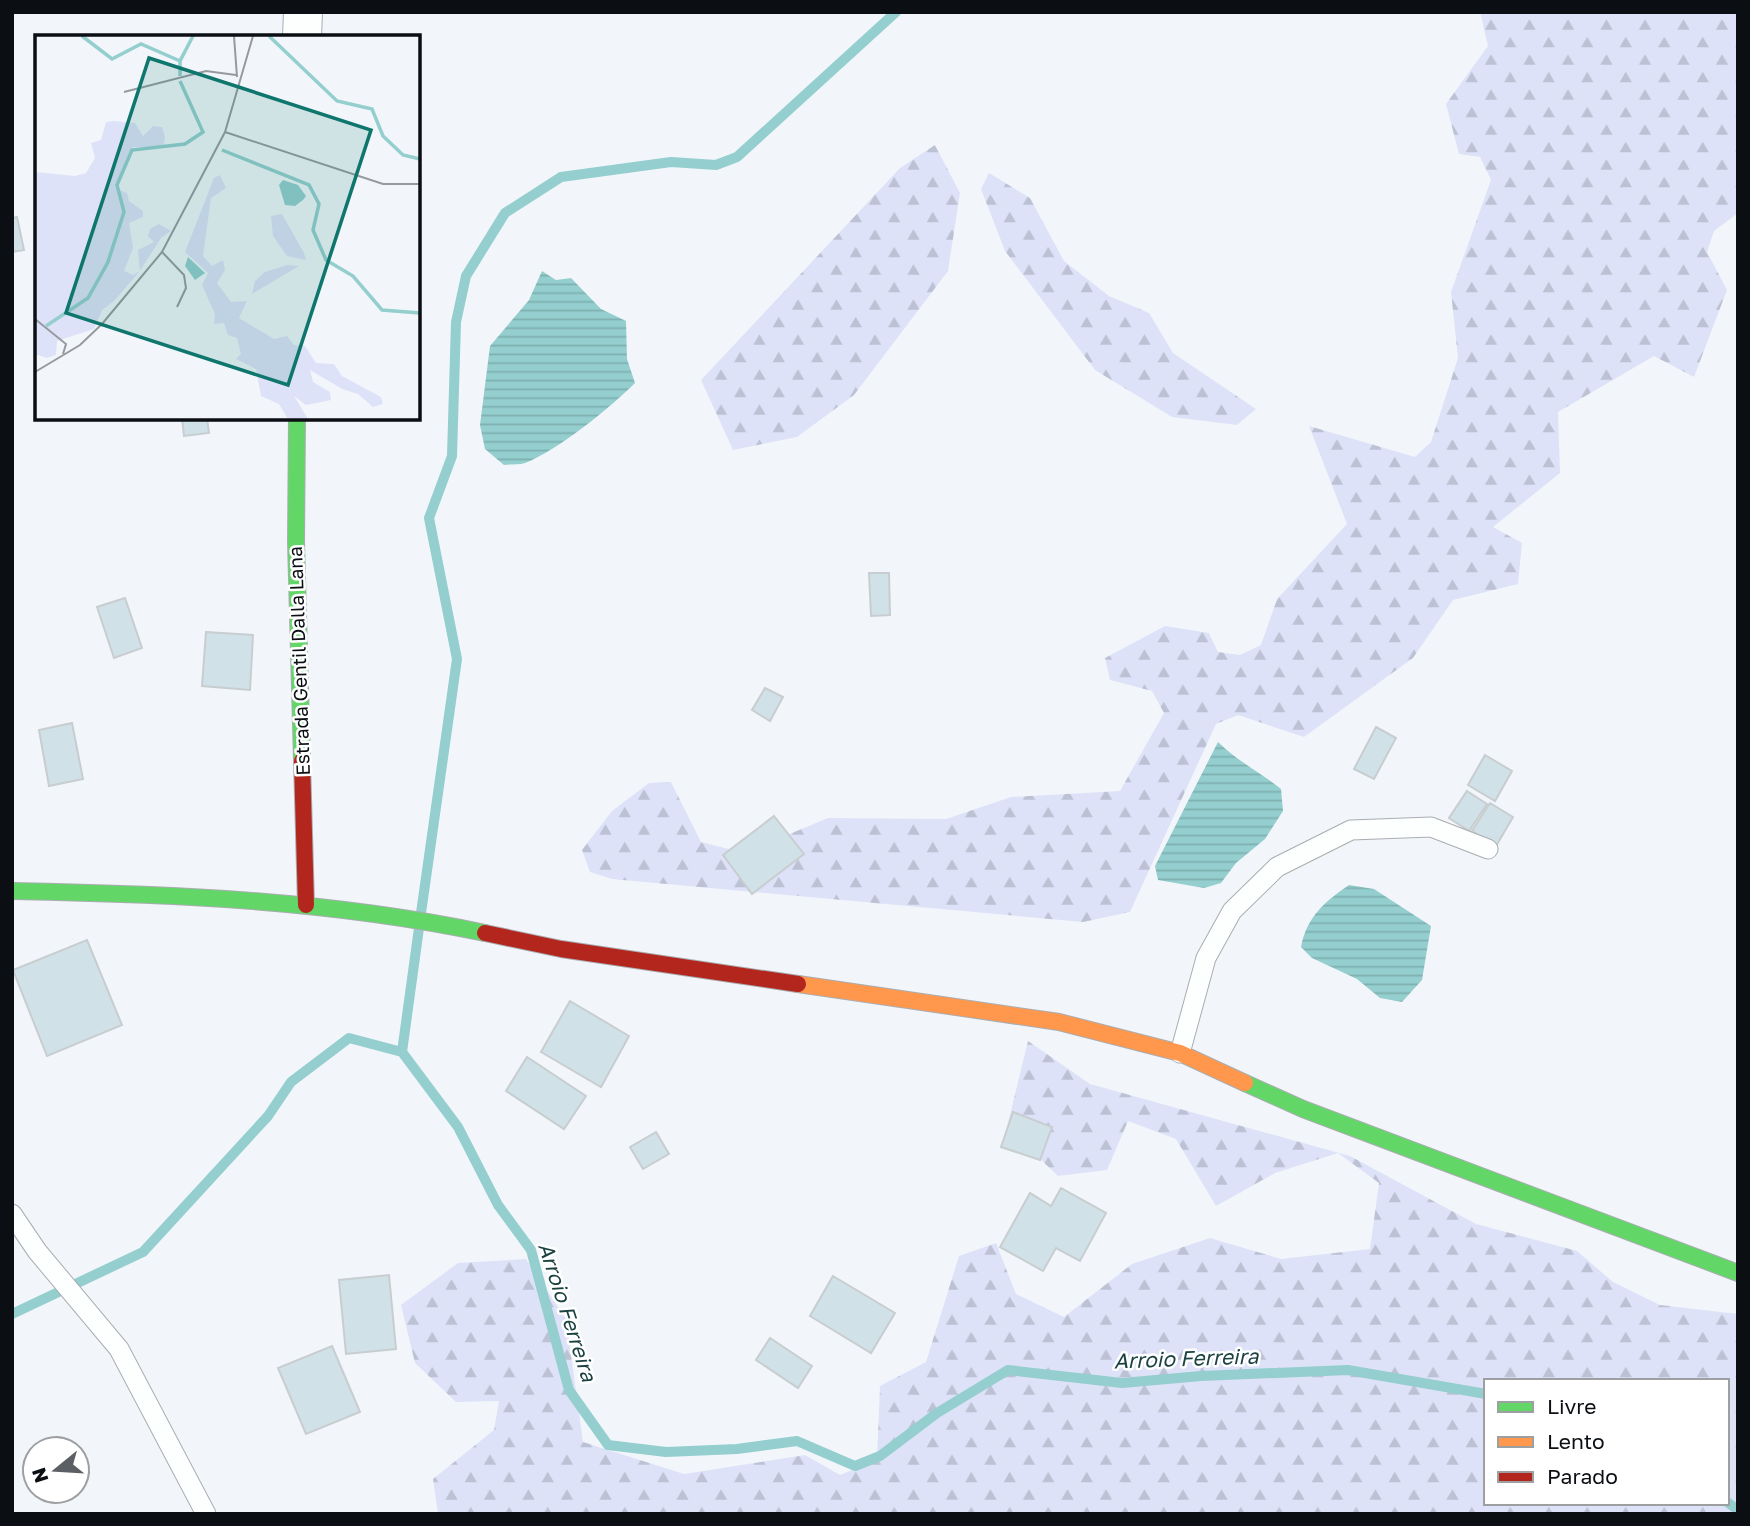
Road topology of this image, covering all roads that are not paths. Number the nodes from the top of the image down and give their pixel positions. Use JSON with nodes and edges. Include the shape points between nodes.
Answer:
{"nodes":[{"id":1,"x":303,"y":12,"type":"edge"},
{"id":2,"x":302,"y":35,"type":"edge"},
{"id":3,"x":297,"y":420,"type":"edge"},
{"id":4,"x":1488,"y":849,"type":"dead end"},
{"id":5,"x":20,"y":895,"type":"edge"},
{"id":6,"x":306,"y":905,"type":"junction"},
{"id":7,"x":1180,"y":1053,"type":"junction"},
{"id":8,"x":12,"y":1214,"type":"edge"},
{"id":9,"x":1738,"y":1273,"type":"edge"},
{"id":10,"x":206,"y":1514,"type":"edge"}],
"edges":[{"from":1,"to":2,"type":"street"},
{"from":3,"to":6,"type":"main road","name":"Estrada Gentil Dalla Lana"},
{"from":4,"to":7,"type":"lane","via":[[1432,827],[1350,830],[1277,867],[1232,911],[1206,958]]},
{"from":5,"to":6,"type":"main road"},
{"from":6,"to":7,"type":"main road","via":[[444,924],[561,949],[1059,1022]]},
{"from":7,"to":9,"type":"main road","via":[[1303,1109]]},
{"from":8,"to":10,"type":"lane","via":[[119,1349]]}]}
